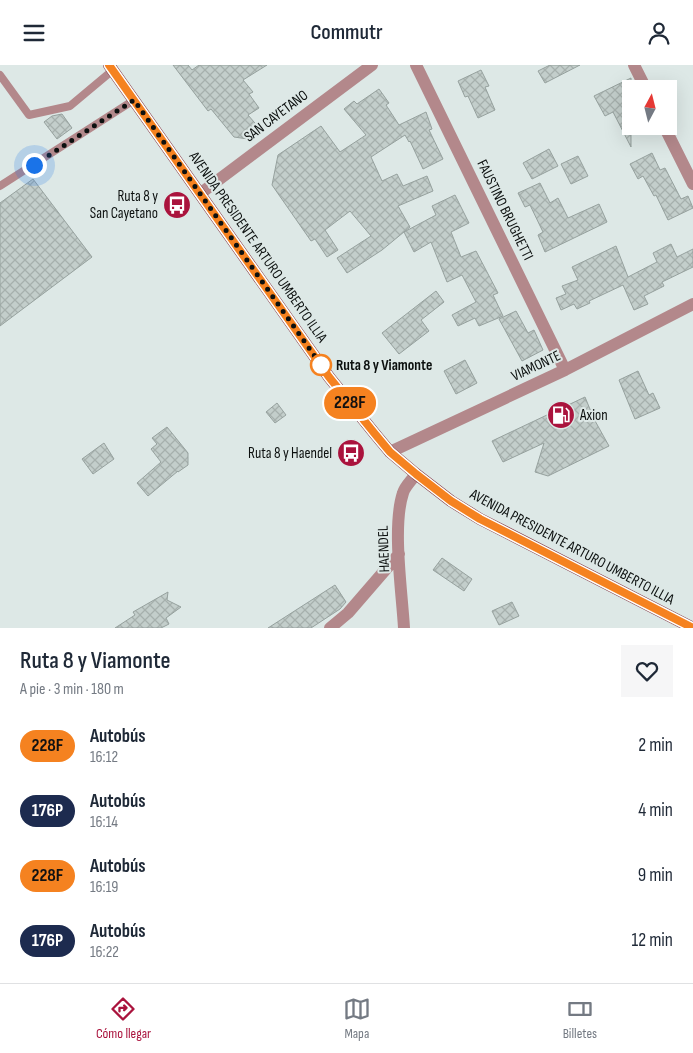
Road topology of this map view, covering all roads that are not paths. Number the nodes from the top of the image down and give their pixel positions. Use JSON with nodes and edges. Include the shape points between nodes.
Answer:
{"nodes":[{"id":1,"x":372,"y":65,"type":"edge"},
{"id":2,"x":416,"y":65,"type":"edge"},
{"id":3,"x":634,"y":65,"type":"edge"},
{"id":4,"x":111,"y":67,"type":"edge"},
{"id":5,"x":0,"y":75,"type":"edge"},
{"id":6,"x":642,"y":80,"type":"edge"},
{"id":7,"x":134,"y":100,"type":"junction"},
{"id":8,"x":668,"y":135,"type":"edge"},
{"id":9,"x":693,"y":185,"type":"edge"},
{"id":10,"x":0,"y":186,"type":"edge"},
{"id":11,"x":201,"y":193,"type":"junction"},
{"id":12,"x":693,"y":304,"type":"edge"},
{"id":13,"x":565,"y":370,"type":"junction"},
{"id":14,"x":390,"y":452,"type":"junction"},
{"id":15,"x":416,"y":474,"type":"junction"},
{"id":16,"x":399,"y":554,"type":"junction"},
{"id":17,"x":330,"y":628,"type":"edge"},
{"id":18,"x":404,"y":628,"type":"edge"},
{"id":19,"x":693,"y":628,"type":"edge"}],
"edges":[{"from":1,"to":11,"type":"street","name":"SAN CAYETANO"},
{"from":2,"to":13,"type":"street","name":"FAUSTINO BRUGHETTI"},
{"from":3,"to":6,"type":"street"},
{"from":4,"to":5,"type":"lane","via":[[70,107],[29,115]]},
{"from":4,"to":7,"type":"main road","name":"AVENIDA PRESIDENTE ARTURO UMBERTO ILLIA"},
{"from":7,"to":10,"type":"lane"},
{"from":7,"to":11,"type":"main road","name":"AVENIDA PRESIDENTE ARTURO UMBERTO ILLIA"},
{"from":8,"to":9,"type":"street"},
{"from":11,"to":14,"type":"main road","name":"AVENIDA PRESIDENTE ARTURO UMBERTO ILLIA","via":[[329,377]]},
{"from":12,"to":13,"type":"street","name":"VIAMONTE"},
{"from":13,"to":14,"type":"street","name":"VIAMONTE"},
{"from":14,"to":15,"type":"main road","name":"AVENIDA PRESIDENTE ARTURO UMBERTO ILLIA"},
{"from":15,"to":16,"type":"street","name":"HAENDEL","via":[[404,491],[400,504]]},
{"from":15,"to":19,"type":"main road","name":"AVENIDA PRESIDENTE ARTURO UMBERTO ILLIA","via":[[480,519]]},
{"from":16,"to":17,"type":"street","via":[[348,613]]},
{"from":16,"to":18,"type":"street","name":"HAENDEL"}]}
